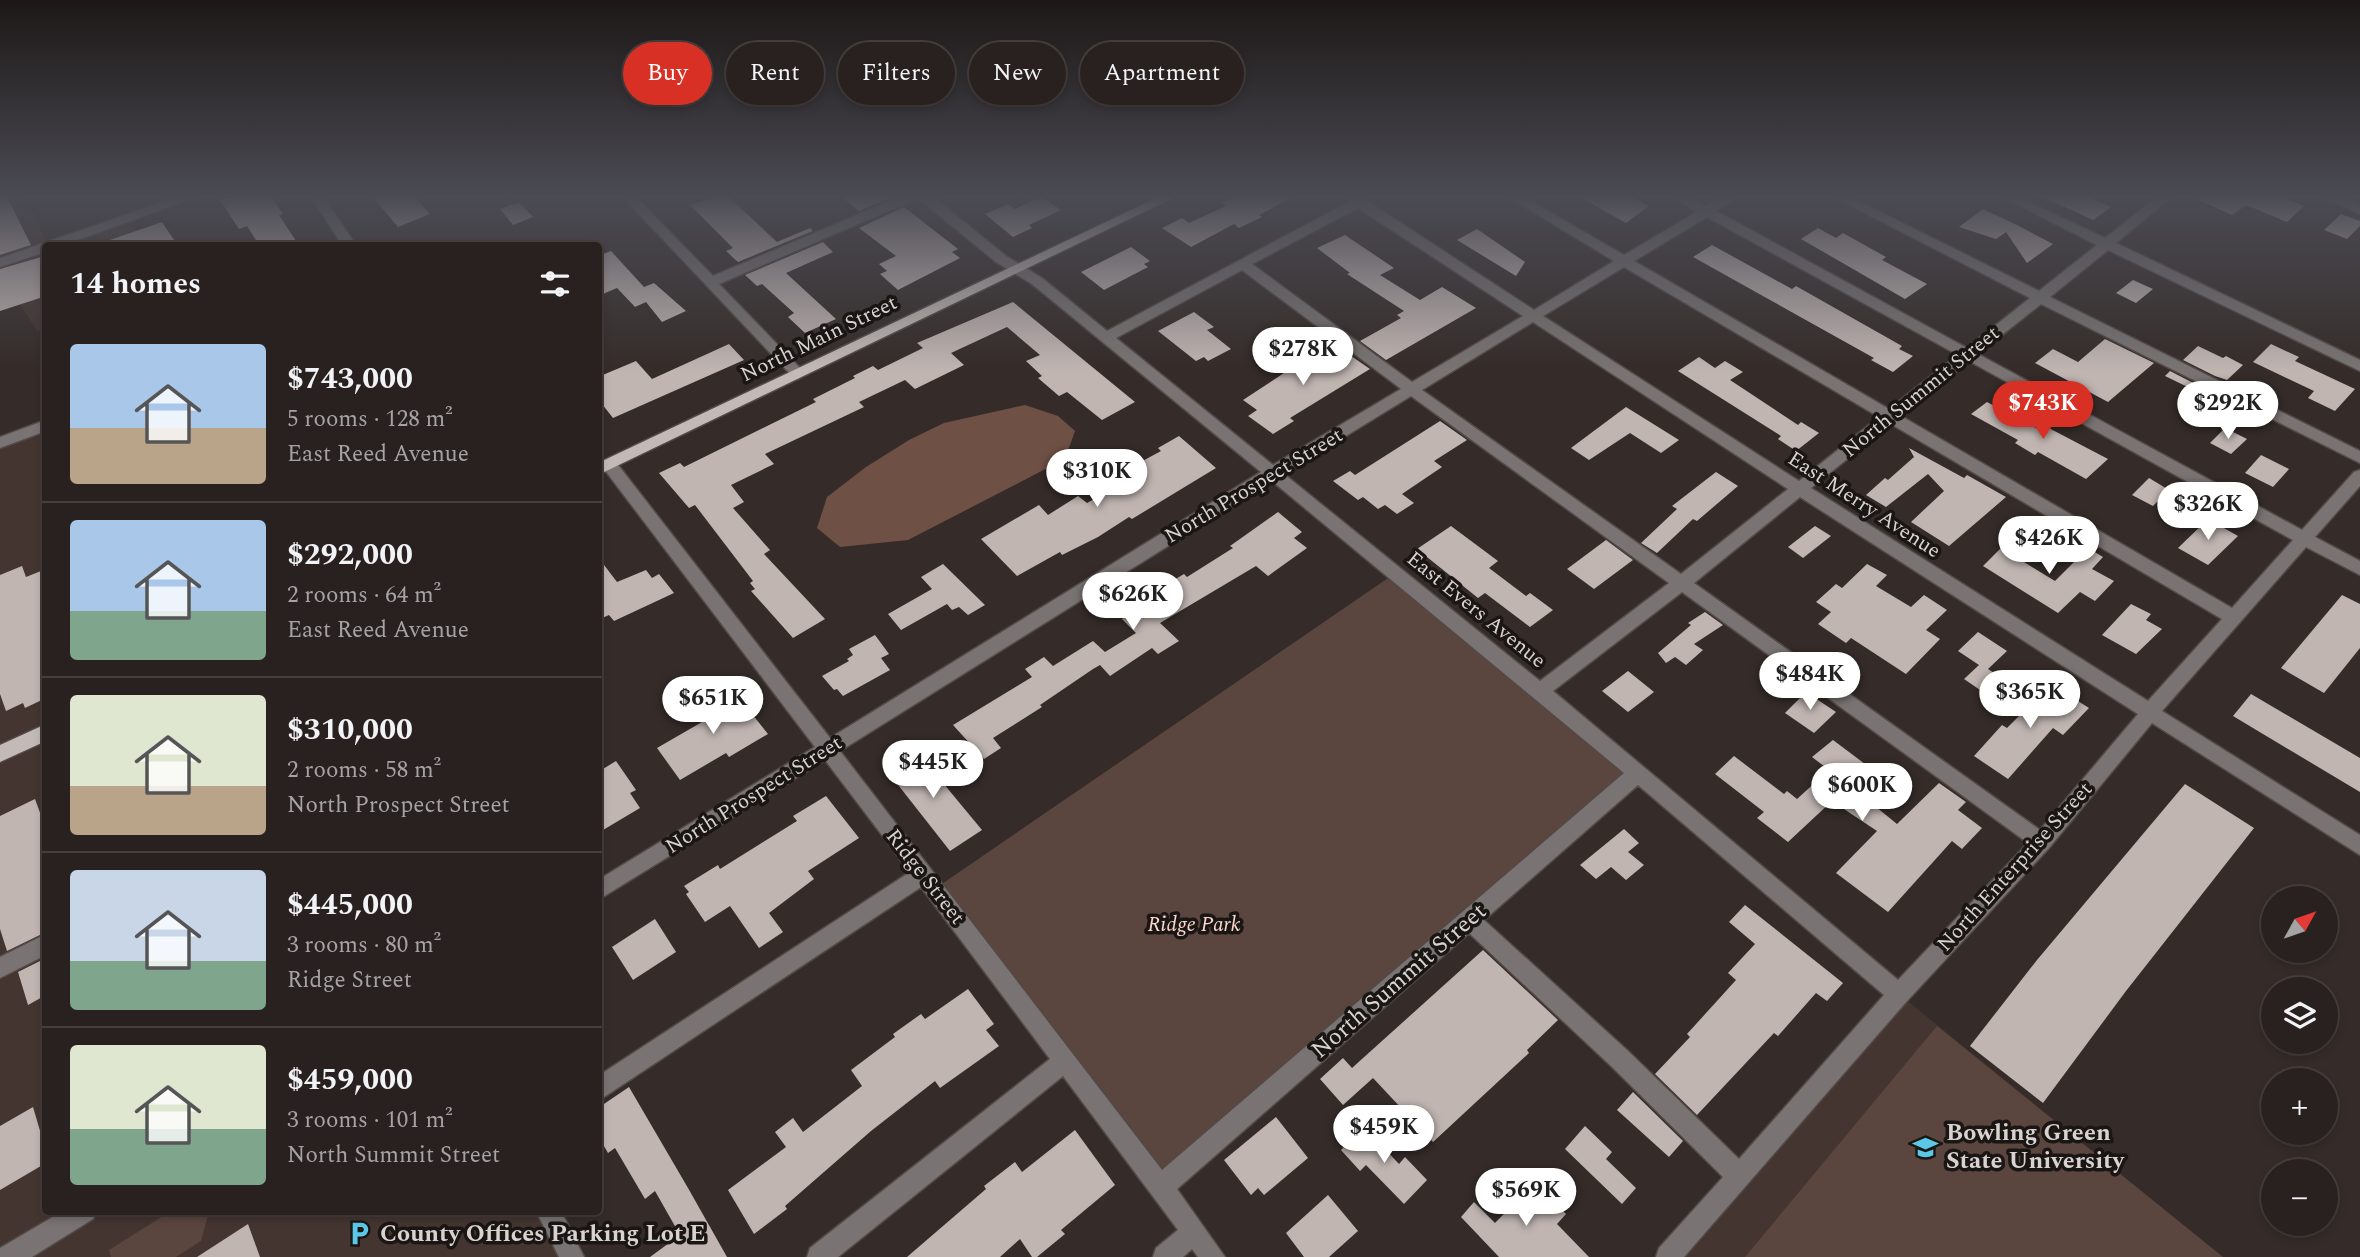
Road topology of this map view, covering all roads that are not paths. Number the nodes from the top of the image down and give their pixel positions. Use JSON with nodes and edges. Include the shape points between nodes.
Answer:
{"nodes":[{"id":1,"x":26,"y":254,"type":"edge"},
{"id":2,"x":682,"y":254,"type":"edge"},
{"id":3,"x":777,"y":254,"type":"edge"},
{"id":4,"x":994,"y":254,"type":"edge"},
{"id":5,"x":1050,"y":254,"type":"edge"},
{"id":6,"x":1260,"y":254,"type":"edge"},
{"id":7,"x":1438,"y":254,"type":"edge"},
{"id":8,"x":1609,"y":254,"type":"edge"},
{"id":9,"x":1637,"y":254,"type":"edge"},
{"id":10,"x":1785,"y":254,"type":"edge"},
{"id":11,"x":1952,"y":254,"type":"edge"},
{"id":12,"x":2094,"y":254,"type":"edge"},
{"id":13,"x":2126,"y":254,"type":"edge"},
{"id":14,"x":0,"y":262,"type":"edge"},
{"id":15,"x":1623,"y":262,"type":"junction"},
{"id":16,"x":1243,"y":264,"type":"junction"},
{"id":17,"x":1018,"y":269,"type":"junction"},
{"id":18,"x":709,"y":283,"type":"junction"},
{"id":19,"x":2039,"y":298,"type":"junction"},
{"id":20,"x":1536,"y":316,"type":"junction"},
{"id":21,"x":1106,"y":337,"type":"junction"},
{"id":22,"x":1967,"y":355,"type":"junction"},
{"id":23,"x":2360,"y":366,"type":"edge"},
{"id":24,"x":798,"y":374,"type":"junction"},
{"id":25,"x":1413,"y":390,"type":"junction"},
{"id":26,"x":1891,"y":416,"type":"junction"},
{"id":27,"x":42,"y":427,"type":"edge"},
{"id":28,"x":0,"y":443,"type":"edge"},
{"id":29,"x":2360,"y":458,"type":"edge"},
{"id":30,"x":604,"y":468,"type":"edge"},
{"id":31,"x":1271,"y":474,"type":"junction"},
{"id":32,"x":2360,"y":476,"type":"edge"},
{"id":33,"x":1800,"y":489,"type":"junction"},
{"id":34,"x":2304,"y":539,"type":"junction"},
{"id":35,"x":2360,"y":569,"type":"edge"},
{"id":36,"x":1682,"y":582,"type":"junction"},
{"id":37,"x":2234,"y":618,"type":"junction"},
{"id":38,"x":1540,"y":691,"type":"junction"},
{"id":39,"x":2150,"y":712,"type":"junction"},
{"id":40,"x":42,"y":734,"type":"edge"},
{"id":41,"x":826,"y":750,"type":"junction"},
{"id":42,"x":0,"y":754,"type":"edge"},
{"id":43,"x":1637,"y":774,"type":"junction"},
{"id":44,"x":2042,"y":842,"type":"junction"},
{"id":45,"x":2360,"y":846,"type":"edge"},
{"id":46,"x":922,"y":875,"type":"junction"},
{"id":47,"x":602,"y":889,"type":"edge"},
{"id":48,"x":1469,"y":920,"type":"junction"},
{"id":49,"x":42,"y":946,"type":"edge"},
{"id":50,"x":0,"y":968,"type":"edge"},
{"id":51,"x":1899,"y":994,"type":"junction"},
{"id":52,"x":1066,"y":1060,"type":"junction"},
{"id":53,"x":602,"y":1087,"type":"edge"},
{"id":54,"x":1739,"y":1176,"type":"junction"},
{"id":55,"x":1161,"y":1187,"type":"junction"},
{"id":56,"x":78,"y":1215,"type":"edge"},
{"id":57,"x":550,"y":1215,"type":"edge"},
{"id":58,"x":1194,"y":1231,"type":"junction"},
{"id":59,"x":9,"y":1257,"type":"edge"},
{"id":60,"x":572,"y":1257,"type":"edge"},
{"id":61,"x":820,"y":1257,"type":"edge"},
{"id":62,"x":1166,"y":1257,"type":"edge"},
{"id":63,"x":1213,"y":1257,"type":"edge"},
{"id":64,"x":1668,"y":1257,"type":"edge"}],
"edges":[{"from":1,"to":14,"type":"street"},
{"from":2,"to":18,"type":"street"},
{"from":3,"to":18,"type":"street"},
{"from":4,"to":17,"type":"street","name":"East Evers Avenue"},
{"from":5,"to":17,"type":"main road","name":"North Main Street"},
{"from":6,"to":16,"type":"street"},
{"from":7,"to":20,"type":"street","name":"East Merry Avenue"},
{"from":8,"to":15,"type":"street"},
{"from":9,"to":15,"type":"street","name":"North Prospect Street"},
{"from":10,"to":22,"type":"street"},
{"from":11,"to":19,"type":"street"},
{"from":12,"to":19,"type":"street","name":"North Summit Street"},
{"from":13,"to":23,"type":"street"},
{"from":15,"to":20,"type":"street","name":"North Prospect Street"},
{"from":15,"to":26,"type":"street"},
{"from":16,"to":21,"type":"street"},
{"from":16,"to":25,"type":"street"},
{"from":17,"to":21,"type":"street","name":"East Evers Avenue"},
{"from":17,"to":24,"type":"main road","name":"North Main Street"},
{"from":18,"to":24,"type":"street"},
{"from":19,"to":22,"type":"street","name":"North Summit Street"},
{"from":19,"to":29,"type":"street"},
{"from":20,"to":25,"type":"street","name":"North Prospect Street"},
{"from":20,"to":33,"type":"street","name":"East Merry Avenue"},
{"from":21,"to":31,"type":"street","name":"East Evers Avenue"},
{"from":22,"to":26,"type":"street","name":"North Summit Street"},
{"from":22,"to":34,"type":"street"},
{"from":24,"to":30,"type":"main road","name":"North Main Street"},
{"from":25,"to":31,"type":"street","name":"North Prospect Street"},
{"from":25,"to":36,"type":"street"},
{"from":26,"to":33,"type":"street","name":"North Summit Street"},
{"from":26,"to":37,"type":"street"},
{"from":27,"to":28,"type":"street"},
{"from":30,"to":41,"type":"street","name":"Ridge Street"},
{"from":31,"to":38,"type":"street","name":"East Evers Avenue"},
{"from":31,"to":41,"type":"street","name":"North Prospect Street"},
{"from":32,"to":34,"type":"street","name":"North Enterprise Street"},
{"from":33,"to":36,"type":"street","name":"North Summit Street"},
{"from":33,"to":39,"type":"street","name":"East Merry Avenue"},
{"from":34,"to":35,"type":"street"},
{"from":34,"to":37,"type":"street","name":"North Enterprise Street"},
{"from":36,"to":38,"type":"street","name":"North Summit Street"},
{"from":36,"to":44,"type":"street"},
{"from":37,"to":39,"type":"street","name":"North Enterprise Street"},
{"from":38,"to":43,"type":"street","name":"East Evers Avenue"},
{"from":39,"to":44,"type":"street","name":"North Enterprise Street"},
{"from":39,"to":45,"type":"street","name":"East Merry Avenue"},
{"from":40,"to":42,"type":"main road"},
{"from":41,"to":46,"type":"street","name":"Ridge Street"},
{"from":41,"to":47,"type":"street","name":"North Prospect Street"},
{"from":43,"to":48,"type":"street","name":"North Summit Street"},
{"from":43,"to":51,"type":"street","name":"East Evers Avenue"},
{"from":44,"to":51,"type":"street","name":"North Enterprise Street"},
{"from":46,"to":52,"type":"street","name":"Ridge Street"},
{"from":46,"to":53,"type":"street"},
{"from":48,"to":54,"type":"street"},
{"from":48,"to":55,"type":"street","name":"North Summit Street"},
{"from":49,"to":50,"type":"street"},
{"from":51,"to":54,"type":"street","name":"North Enterprise Street"},
{"from":52,"to":55,"type":"street","name":"Ridge Street"},
{"from":52,"to":61,"type":"street"},
{"from":54,"to":64,"type":"street","name":"North Enterprise Street"},
{"from":55,"to":58,"type":"street","name":"Ridge Street"},
{"from":56,"to":59,"type":"street"},
{"from":57,"to":60,"type":"street"},
{"from":58,"to":62,"type":"street"},
{"from":58,"to":63,"type":"street","name":"Ridge Street"}]}
